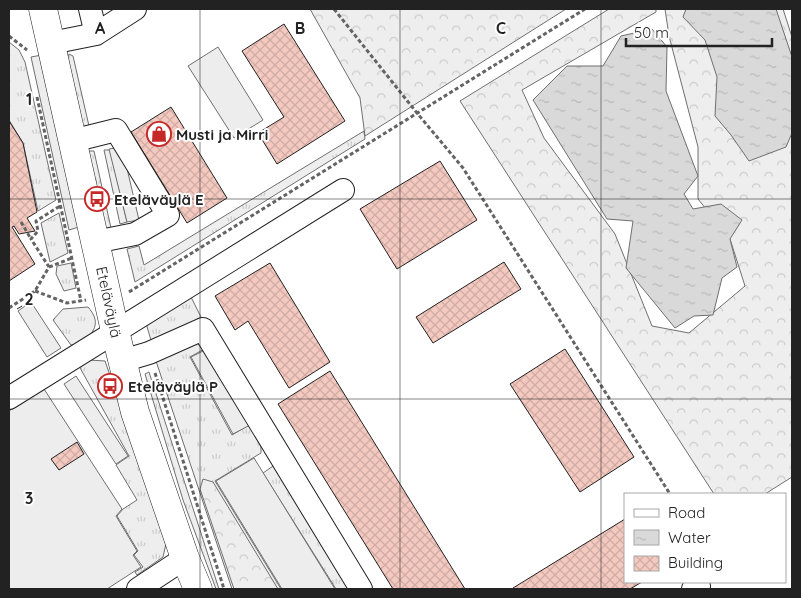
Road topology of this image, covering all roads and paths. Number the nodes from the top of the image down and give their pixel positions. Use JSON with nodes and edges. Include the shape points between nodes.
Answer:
{"nodes":[{"id":1,"x":43,"y":9,"type":"edge"},
{"id":2,"x":90,"y":9,"type":"edge"},
{"id":3,"x":135,"y":9,"type":"edge"},
{"id":4,"x":334,"y":9,"type":"edge"},
{"id":5,"x":586,"y":9,"type":"edge"},
{"id":6,"x":96,"y":34,"type":"junction"},
{"id":7,"x":9,"y":36,"type":"edge"},
{"id":8,"x":34,"y":45,"type":"junction"},
{"id":9,"x":28,"y":59,"type":"dead end"},
{"id":10,"x":36,"y":96,"type":"dead end"},
{"id":11,"x":417,"y":113,"type":"junction"},
{"id":12,"x":72,"y":141,"type":"junction"},
{"id":13,"x":343,"y":190,"type":"dead end"},
{"id":14,"x":60,"y":206,"type":"junction"},
{"id":15,"x":21,"y":222,"type":"dead end"},
{"id":16,"x":31,"y":239,"type":"junction"},
{"id":17,"x":96,"y":242,"type":"junction"},
{"id":18,"x":72,"y":258,"type":"junction"},
{"id":19,"x":49,"y":267,"type":"junction"},
{"id":20,"x":130,"y":292,"type":"dead end"},
{"id":21,"x":81,"y":301,"type":"dead end"},
{"id":22,"x":9,"y":308,"type":"edge"},
{"id":23,"x":115,"y":331,"type":"junction"},
{"id":24,"x":122,"y":361,"type":"junction"},
{"id":25,"x":9,"y":398,"type":"edge"},
{"id":26,"x":669,"y":493,"type":"edge"},
{"id":27,"x":185,"y":558,"type":"junction"},
{"id":28,"x":138,"y":589,"type":"edge"},
{"id":29,"x":198,"y":589,"type":"edge"},
{"id":30,"x":361,"y":589,"type":"edge"}],
"edges":[{"from":1,"to":8,"type":"main road","name":"Eteläväylä"},
{"from":2,"to":6,"type":"lane"},
{"from":3,"to":6,"type":"lane"},
{"from":4,"to":11,"type":"path"},
{"from":5,"to":11,"type":"path"},
{"from":6,"to":8,"type":"lane"},
{"from":7,"to":8,"type":"path"},
{"from":8,"to":9,"type":"path"},
{"from":8,"to":12,"type":"main road","name":"Eteläväylä"},
{"from":10,"to":14,"type":"path"},
{"from":11,"to":20,"type":"path"},
{"from":11,"to":26,"type":"path","via":[[463,168]]},
{"from":12,"to":17,"type":"main road","name":"Eteläväylä"},
{"from":12,"to":17,"type":"lane","via":[[116,130],[168,215],[135,234]]},
{"from":13,"to":23,"type":"lane"},
{"from":14,"to":16,"type":"path","via":[[36,221],[38,231]]},
{"from":14,"to":18,"type":"path"},
{"from":15,"to":16,"type":"path"},
{"from":16,"to":19,"type":"path"},
{"from":17,"to":23,"type":"main road","name":"Eteläväylä"},
{"from":18,"to":19,"type":"path"},
{"from":18,"to":21,"type":"path"},
{"from":19,"to":22,"type":"path","via":[[35,291]]},
{"from":23,"to":24,"type":"main road","name":"Eteläväylä"},
{"from":23,"to":25,"type":"lane"},
{"from":24,"to":27,"type":"main road","name":"Eteläväylä","via":[[134,412]]},
{"from":24,"to":30,"type":"lane","via":[[149,353],[202,328]]},
{"from":27,"to":28,"type":"lane"},
{"from":27,"to":29,"type":"main road","name":"Eteläväylä"}]}
